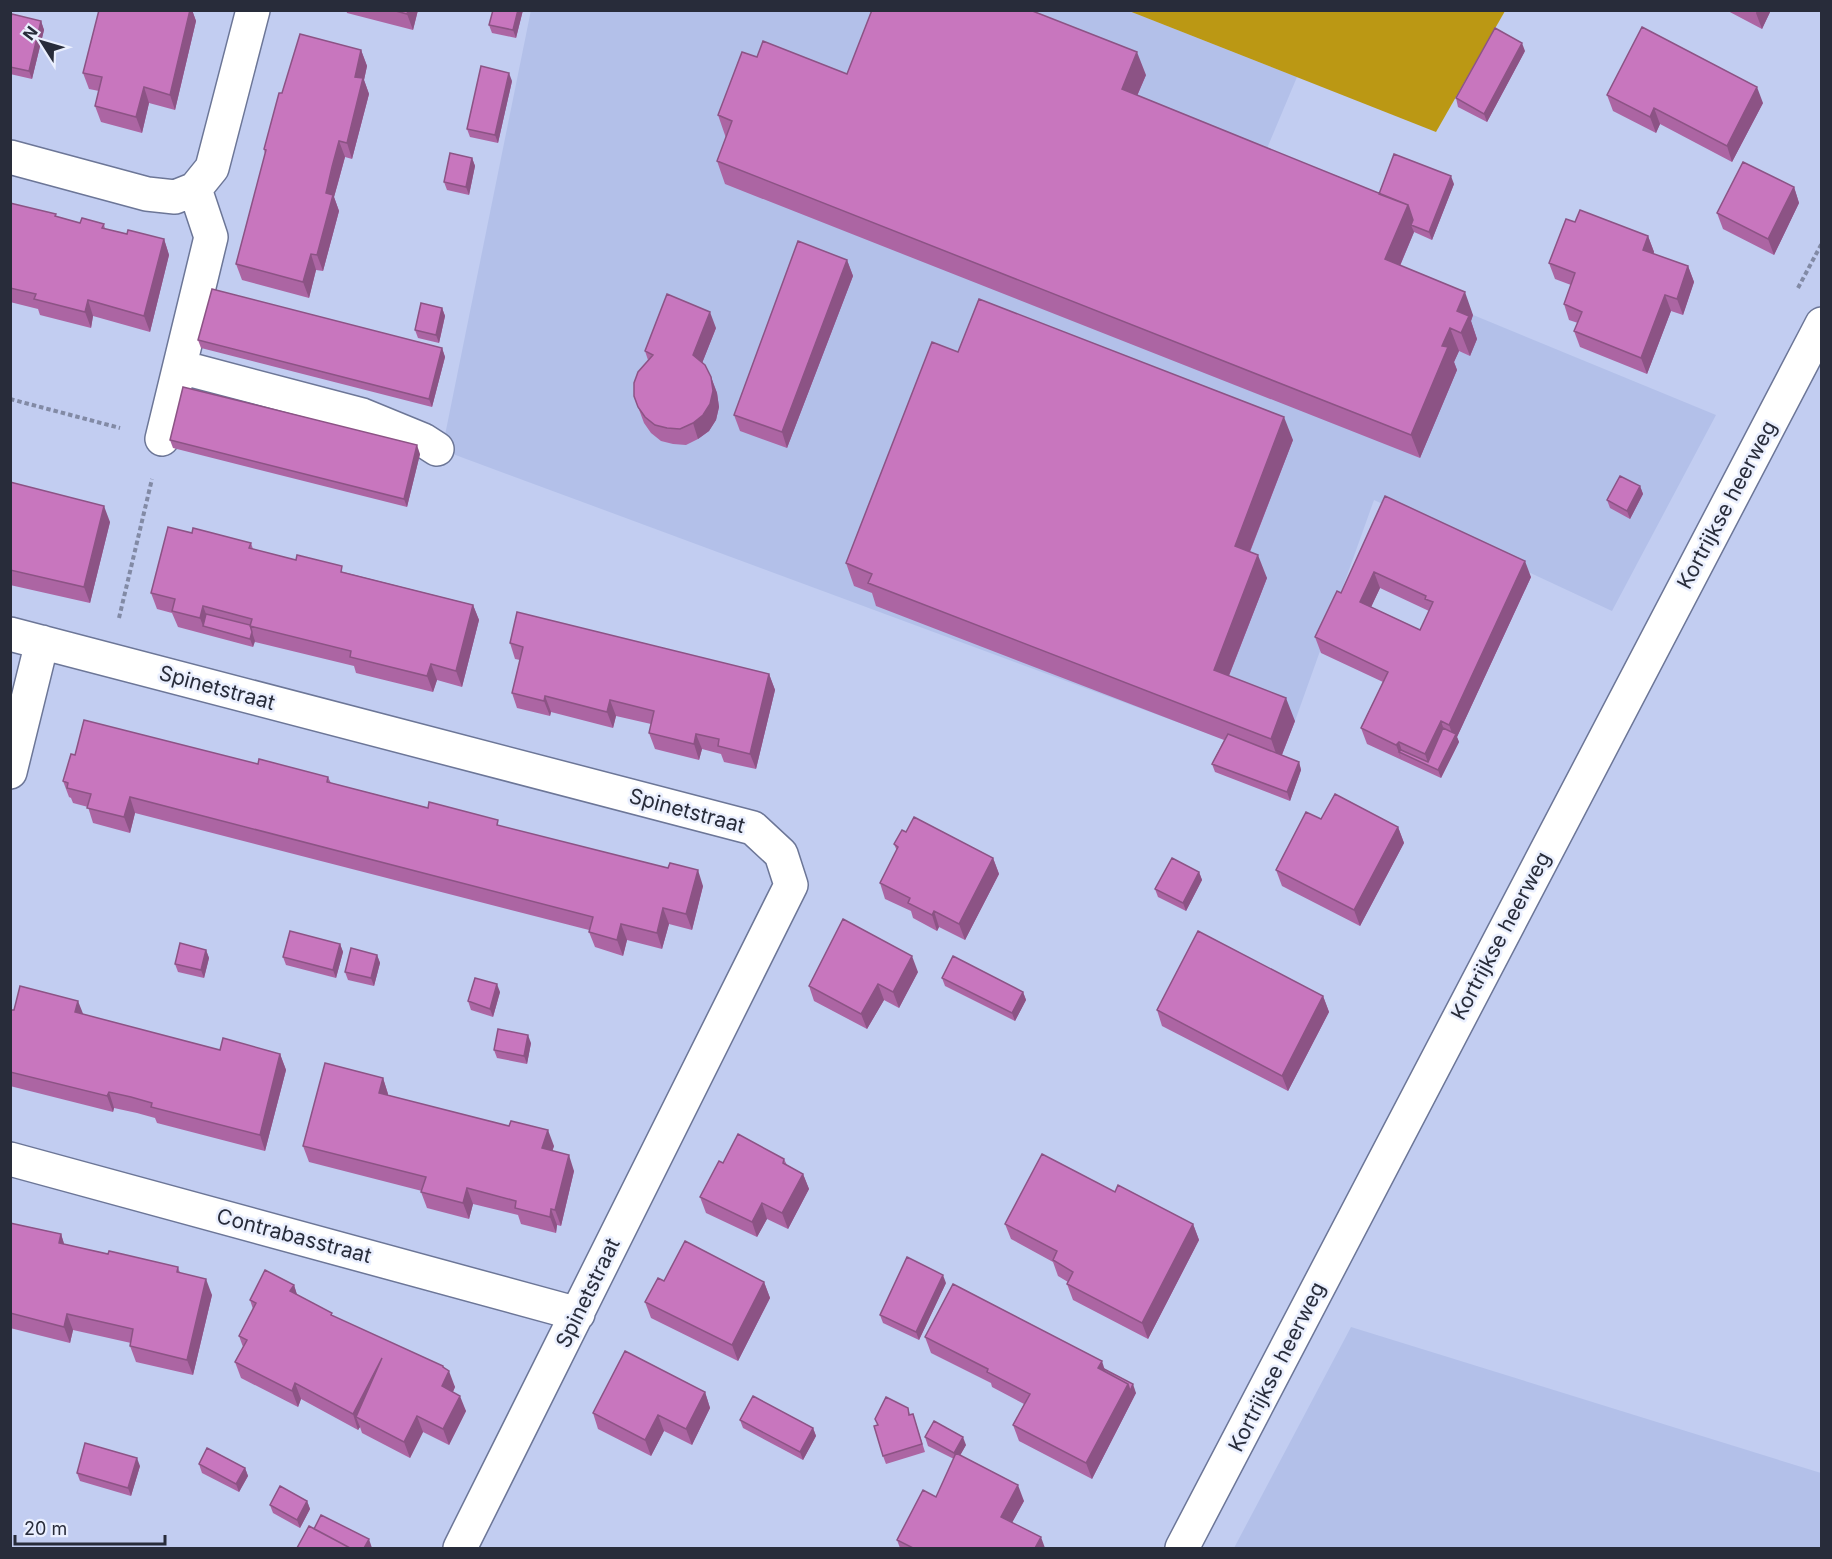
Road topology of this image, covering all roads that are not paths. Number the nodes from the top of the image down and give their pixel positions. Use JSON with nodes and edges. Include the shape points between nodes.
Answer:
{"nodes":[{"id":1,"x":253,"y":10,"type":"edge"},
{"id":2,"x":10,"y":158,"type":"edge"},
{"id":3,"x":195,"y":189,"type":"junction"},
{"id":4,"x":1821,"y":324,"type":"edge"},
{"id":5,"x":180,"y":367,"type":"junction"},
{"id":6,"x":162,"y":439,"type":"road end"},
{"id":7,"x":437,"y":449,"type":"dead end"},
{"id":8,"x":10,"y":634,"type":"edge"},
{"id":9,"x":42,"y":642,"type":"junction"},
{"id":10,"x":10,"y":772,"type":"edge"},
{"id":11,"x":10,"y":1159,"type":"edge"},
{"id":12,"x":578,"y":1314,"type":"junction"},
{"id":13,"x":460,"y":1548,"type":"edge"},
{"id":14,"x":1182,"y":1548,"type":"edge"}],
"edges":[{"from":1,"to":3,"type":"street","via":[[212,168]]},
{"from":2,"to":3,"type":"street","via":[[147,194],[175,196]]},
{"from":3,"to":5,"type":"street","via":[[212,237]]},
{"from":4,"to":14,"type":"street","name":"Kortrijkse heerweg"},
{"from":5,"to":6,"type":"street"},
{"from":5,"to":7,"type":"street","via":[[363,415]]},
{"from":8,"to":9,"type":"street","name":"Spinetstraat"},
{"from":9,"to":10,"type":"street"},
{"from":9,"to":12,"type":"street","name":"Spinetstraat","via":[[753,828],[781,854],[790,885]]},
{"from":11,"to":12,"type":"street","name":"Contrabasstraat"},
{"from":12,"to":13,"type":"street","name":"Spinetstraat"}]}
